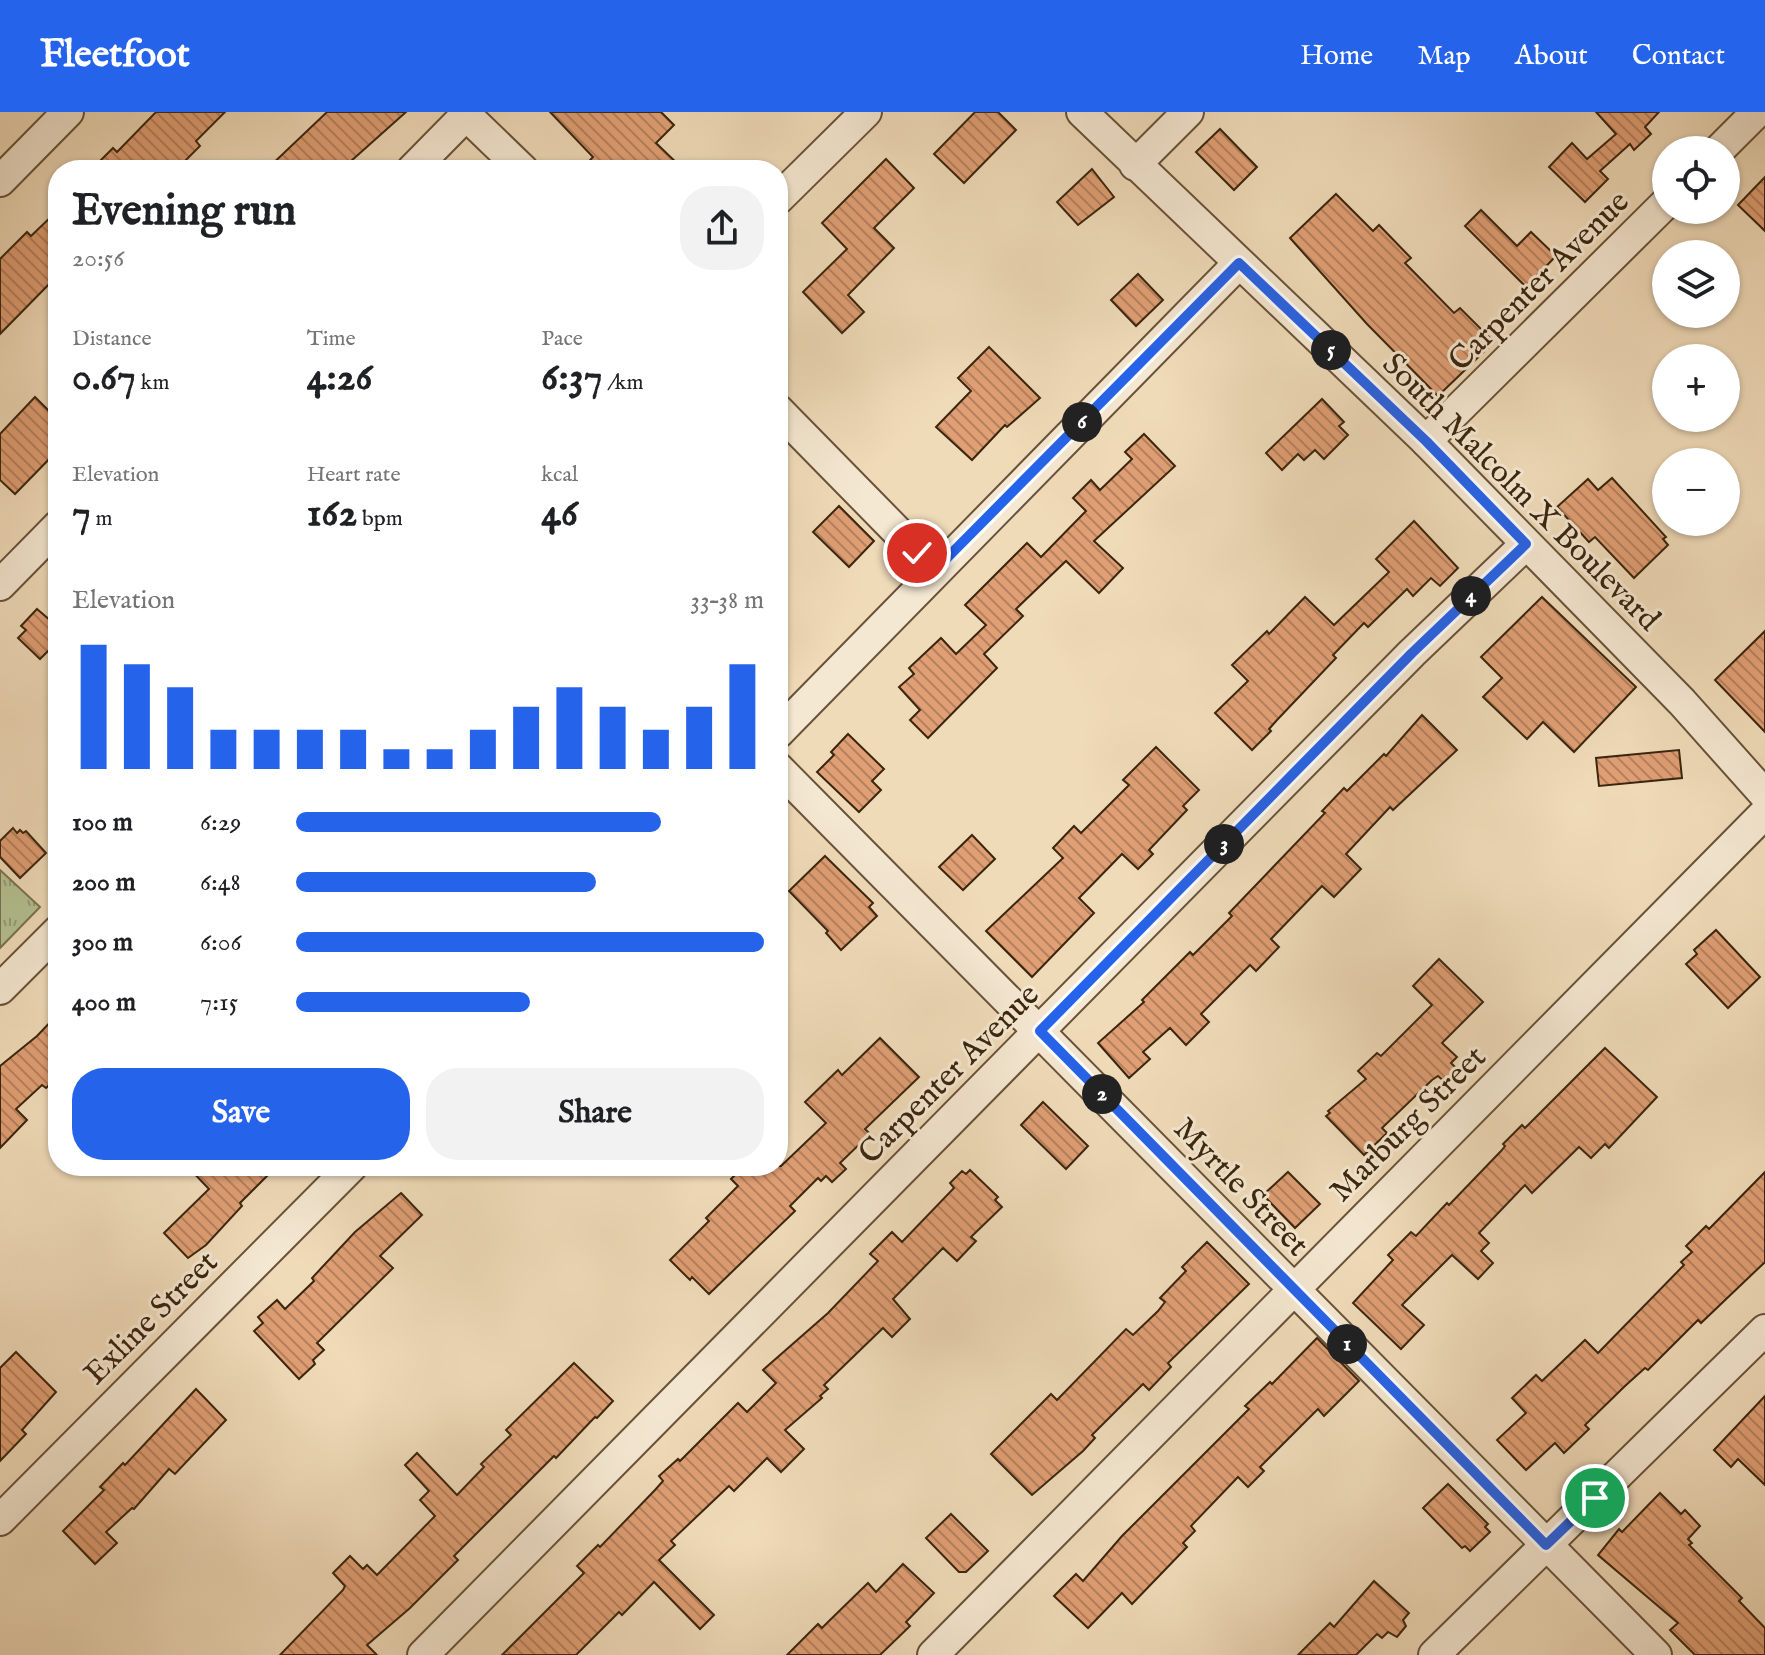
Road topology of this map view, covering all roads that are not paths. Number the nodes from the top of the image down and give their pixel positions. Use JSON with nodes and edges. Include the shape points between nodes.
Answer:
{"nodes":[{"id":1,"x":866,"y":112,"type":"edge"},
{"id":2,"x":1082,"y":112,"type":"edge"},
{"id":3,"x":1188,"y":112,"type":"edge"},
{"id":4,"x":1757,"y":112,"type":"edge"},
{"id":5,"x":465,"y":114,"type":"edge"},
{"id":6,"x":58,"y":115,"type":"edge"},
{"id":7,"x":1733,"y":136,"type":"edge"},
{"id":8,"x":421,"y":160,"type":"edge"},
{"id":9,"x":513,"y":160,"type":"edge"},
{"id":10,"x":1135,"y":165,"type":"junction"},
{"id":11,"x":0,"y":181,"type":"edge"},
{"id":12,"x":788,"y":189,"type":"edge"},
{"id":13,"x":1652,"y":217,"type":"edge"},
{"id":14,"x":1239,"y":263,"type":"junction"},
{"id":15,"x":788,"y":420,"type":"edge"},
{"id":16,"x":1426,"y":441,"type":"junction"},
{"id":17,"x":48,"y":536,"type":"edge"},
{"id":18,"x":1526,"y":544,"type":"junction"},
{"id":19,"x":935,"y":570,"type":"junction"},
{"id":20,"x":0,"y":585,"type":"edge"},
{"id":21,"x":788,"y":723,"type":"edge"},
{"id":22,"x":788,"y":778,"type":"edge"},
{"id":23,"x":1765,"y":795,"type":"edge"},
{"id":24,"x":1765,"y":813,"type":"edge"},
{"id":25,"x":48,"y":941,"type":"edge"},
{"id":26,"x":0,"y":989,"type":"edge"},
{"id":27,"x":1040,"y":1031,"type":"junction"},
{"id":28,"x":342,"y":1176,"type":"edge"},
{"id":29,"x":1293,"y":1289,"type":"junction"},
{"id":30,"x":1765,"y":1330,"type":"edge"},
{"id":31,"x":0,"y":1520,"type":"edge"},
{"id":32,"x":1546,"y":1545,"type":"junction"},
{"id":33,"x":423,"y":1655,"type":"edge"},
{"id":34,"x":933,"y":1655,"type":"edge"},
{"id":35,"x":1434,"y":1655,"type":"edge"},
{"id":36,"x":1656,"y":1655,"type":"edge"}],
"edges":[{"from":1,"to":12,"type":"street"},
{"from":2,"to":10,"type":"street","name":"South Malcolm X Boulevard"},
{"from":3,"to":10,"type":"street"},
{"from":4,"to":7,"type":"street"},
{"from":5,"to":8,"type":"street"},
{"from":5,"to":9,"type":"street"},
{"from":6,"to":11,"type":"street"},
{"from":10,"to":14,"type":"street","name":"South Malcolm X Boulevard"},
{"from":13,"to":16,"type":"street","name":"Carpenter Avenue"},
{"from":14,"to":16,"type":"street","name":"South Malcolm X Boulevard"},
{"from":14,"to":19,"type":"street"},
{"from":15,"to":19,"type":"street"},
{"from":16,"to":18,"type":"street","name":"South Malcolm X Boulevard"},
{"from":17,"to":20,"type":"street"},
{"from":18,"to":23,"type":"street","name":"South Malcolm X Boulevard","via":[[1682,702]]},
{"from":18,"to":27,"type":"street","name":"Carpenter Avenue"},
{"from":19,"to":21,"type":"street"},
{"from":22,"to":27,"type":"street","name":"Myrtle Street"},
{"from":24,"to":29,"type":"street","name":"Marburg Street"},
{"from":25,"to":26,"type":"street"},
{"from":27,"to":29,"type":"street","name":"Myrtle Street"},
{"from":27,"to":33,"type":"street","name":"Carpenter Avenue"},
{"from":28,"to":31,"type":"street","name":"Exline Street"},
{"from":29,"to":32,"type":"street","name":"Myrtle Street"},
{"from":29,"to":34,"type":"street","name":"Marburg Street"},
{"from":30,"to":32,"type":"street"},
{"from":32,"to":35,"type":"street"},
{"from":32,"to":36,"type":"street","name":"Myrtle Street"}]}
